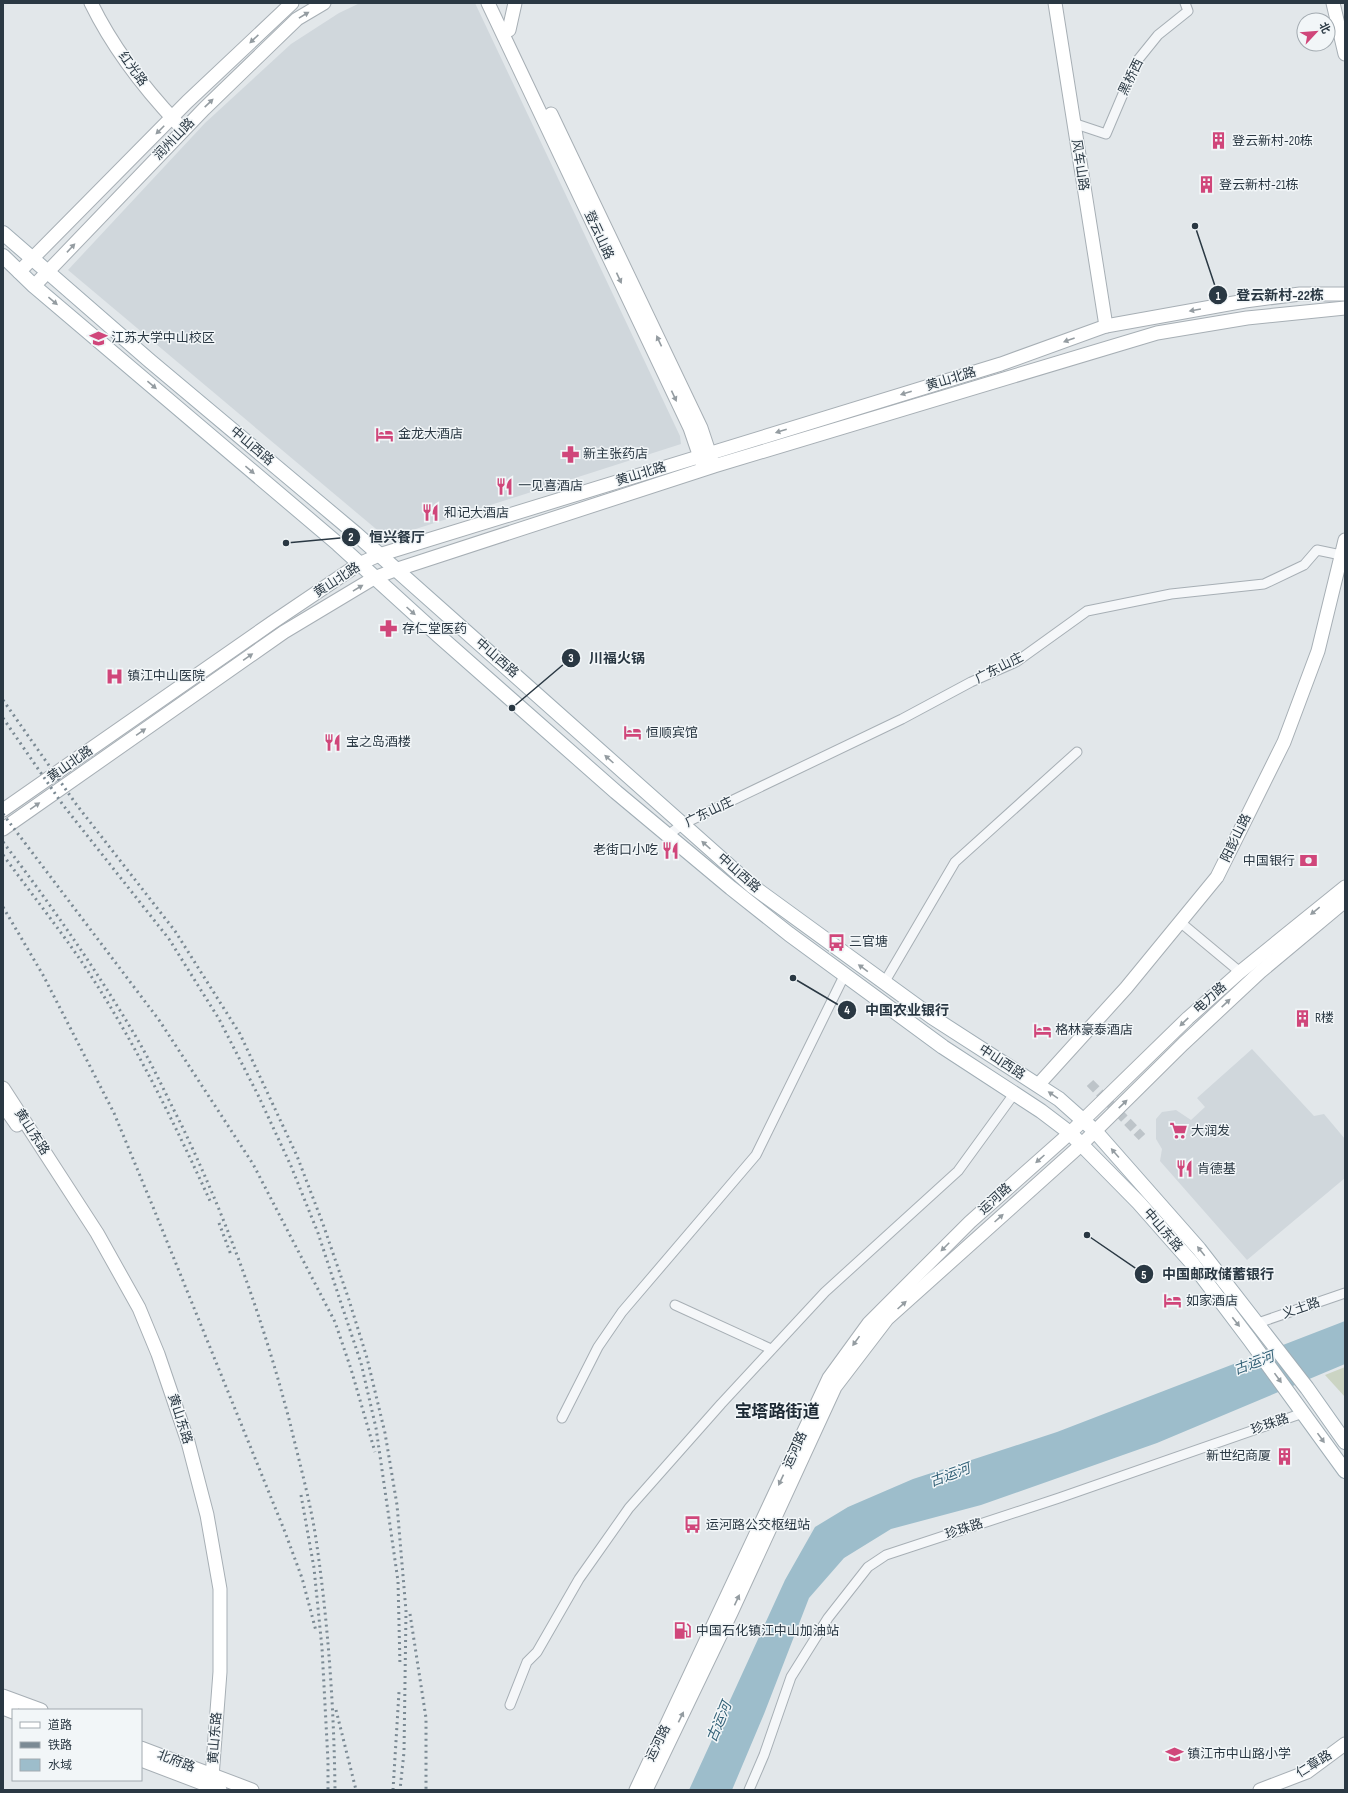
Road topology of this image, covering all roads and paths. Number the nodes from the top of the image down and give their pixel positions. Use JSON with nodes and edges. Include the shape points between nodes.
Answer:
{"nodes":[{"id":1,"x":91,"y":3,"type":"edge"},
{"id":2,"x":292,"y":3,"type":"edge"},
{"id":3,"x":324,"y":3,"type":"edge"},
{"id":4,"x":488,"y":3,"type":"edge"},
{"id":5,"x":496,"y":3,"type":"edge"},
{"id":6,"x":515,"y":3,"type":"edge"},
{"id":7,"x":1055,"y":3,"type":"edge"},
{"id":8,"x":1185,"y":3,"type":"edge"},
{"id":9,"x":1333,"y":3,"type":"edge"},
{"id":10,"x":509,"y":30,"type":"junction"},
{"id":11,"x":1345,"y":54,"type":"edge"},
{"id":12,"x":172,"y":118,"type":"junction"},
{"id":13,"x":1073,"y":123,"type":"junction"},
{"id":14,"x":183,"y":129,"type":"junction"},
{"id":15,"x":3,"y":233,"type":"edge"},
{"id":16,"x":3,"y":256,"type":"edge"},
{"id":17,"x":31,"y":258,"type":"junction"},
{"id":18,"x":19,"y":272,"type":"junction"},
{"id":19,"x":47,"y":273,"type":"junction"},
{"id":20,"x":34,"y":286,"type":"junction"},
{"id":21,"x":1345,"y":294,"type":"edge"},
{"id":22,"x":1345,"y":308,"type":"edge"},
{"id":23,"x":1106,"y":326,"type":"junction"},
{"id":24,"x":705,"y":455,"type":"junction"},
{"id":25,"x":709,"y":468,"type":"junction"},
{"id":26,"x":1345,"y":540,"type":"edge"},
{"id":27,"x":379,"y":555,"type":"junction"},
{"id":28,"x":1340,"y":555,"type":"junction"},
{"id":29,"x":359,"y":564,"type":"junction"},
{"id":30,"x":395,"y":570,"type":"junction"},
{"id":31,"x":374,"y":578,"type":"junction"},
{"id":32,"x":1077,"y":752,"type":"dead end"},
{"id":33,"x":3,"y":810,"type":"edge"},
{"id":34,"x":683,"y":824,"type":"junction"},
{"id":35,"x":3,"y":829,"type":"edge"},
{"id":36,"x":668,"y":835,"type":"junction"},
{"id":37,"x":1345,"y":887,"type":"edge"},
{"id":38,"x":1345,"y":901,"type":"edge"},
{"id":39,"x":1180,"y":922,"type":"junction"},
{"id":40,"x":1240,"y":972,"type":"junction"},
{"id":41,"x":844,"y":976,"type":"junction"},
{"id":42,"x":884,"y":983,"type":"junction"},
{"id":43,"x":1038,"y":1085,"type":"junction"},
{"id":44,"x":3,"y":1088,"type":"edge"},
{"id":45,"x":1014,"y":1094,"type":"junction"},
{"id":46,"x":3,"y":1105,"type":"edge"},
{"id":47,"x":1083,"y":1120,"type":"junction"},
{"id":48,"x":1095,"y":1131,"type":"junction"},
{"id":49,"x":1070,"y":1133,"type":"junction"},
{"id":50,"x":1082,"y":1144,"type":"junction"},
{"id":51,"x":1345,"y":1293,"type":"edge"},
{"id":52,"x":675,"y":1306,"type":"dead end"},
{"id":53,"x":1258,"y":1323,"type":"junction"},
{"id":54,"x":771,"y":1349,"type":"junction"},
{"id":55,"x":1303,"y":1413,"type":"junction"},
{"id":56,"x":562,"y":1418,"type":"dead end"},
{"id":57,"x":1345,"y":1442,"type":"edge"},
{"id":58,"x":1345,"y":1470,"type":"edge"},
{"id":59,"x":3,"y":1696,"type":"edge"},
{"id":60,"x":510,"y":1705,"type":"dead end"},
{"id":61,"x":38,"y":1709,"type":"edge"},
{"id":62,"x":1345,"y":1744,"type":"edge"},
{"id":63,"x":142,"y":1749,"type":"edge"},
{"id":64,"x":142,"y":1760,"type":"edge"},
{"id":65,"x":209,"y":1784,"type":"edge"},
{"id":66,"x":252,"y":1790,"type":"edge"},
{"id":67,"x":636,"y":1790,"type":"edge"},
{"id":68,"x":646,"y":1790,"type":"edge"},
{"id":69,"x":749,"y":1790,"type":"edge"},
{"id":70,"x":1260,"y":1790,"type":"edge"}],
"edges":[{"from":1,"to":12,"type":"main road","name":"红光路","via":[[128,65]]},
{"from":2,"to":12,"type":"main road","name":"润州山路","one_way":true},
{"from":14,"to":3,"type":"main road","name":"润州山路","one_way":true,"via":[[297,19]]},
{"from":4,"to":24,"type":"main road","name":"登云山路","one_way":true},
{"from":5,"to":10,"type":"main road","name":"登云山路"},
{"from":6,"to":10,"type":"main road"},
{"from":7,"to":13,"type":"main road","name":"风车山路"},
{"from":8,"to":13,"type":"street","name":"黑桥西","via":[[1188,11],[1158,36],[1137,61],[1106,134]]},
{"from":9,"to":11,"type":"main road"},
{"from":24,"to":10,"type":"main road","name":"登云山路","one_way":true,"via":[[701,428]]},
{"from":12,"to":14,"type":"main road","name":"红光路"},
{"from":12,"to":17,"type":"main road","name":"润州山路","one_way":true},
{"from":13,"to":23,"type":"main road","name":"风车山路"},
{"from":19,"to":14,"type":"main road","name":"润州山路","one_way":true},
{"from":15,"to":17,"type":"main road","name":"中山西路"},
{"from":16,"to":18,"type":"main road","name":"中山西路"},
{"from":17,"to":18,"type":"main road","name":"润州山路"},
{"from":17,"to":19,"type":"main road","name":"中山西路"},
{"from":18,"to":20,"type":"main road","name":"中山西路"},
{"from":19,"to":20,"type":"main road","name":"润州山路"},
{"from":19,"to":27,"type":"main road","name":"中山西路","via":[[62,283]]},
{"from":20,"to":29,"type":"main road","name":"中山西路","one_way":true},
{"from":21,"to":23,"type":"main road","name":"黄山北路","one_way":true,"via":[[1300,294],[1245,301]]},
{"from":22,"to":25,"type":"main road","name":"黄山北路","via":[[1247,318],[1157,333]]},
{"from":23,"to":24,"type":"main road","name":"黄山北路","one_way":true,"via":[[1001,364]]},
{"from":24,"to":25,"type":"main road","name":"登云山路"},
{"from":24,"to":27,"type":"main road","name":"黄山北路"},
{"from":25,"to":30,"type":"main road","name":"黄山北路"},
{"from":26,"to":28,"type":"main road","name":"阳彭山路"},
{"from":27,"to":29,"type":"main road","name":"黄山北路"},
{"from":27,"to":30,"type":"main road","name":"中山西路"},
{"from":28,"to":34,"type":"street","name":"广东山庄","via":[[1317,550],[1304,565],[1264,584],[1171,594],[1087,611],[1016,662]]},
{"from":28,"to":39,"type":"main road","name":"阳彭山路","via":[[1318,651],[1284,742],[1217,877]]},
{"from":29,"to":31,"type":"main road","name":"中山西路"},
{"from":29,"to":33,"type":"main road","name":"黄山北路"},
{"from":30,"to":31,"type":"main road","name":"黄山北路"},
{"from":34,"to":30,"type":"main road","name":"中山西路","one_way":true},
{"from":35,"to":31,"type":"main road","name":"黄山北路","one_way":true,"via":[[284,632]]},
{"from":31,"to":36,"type":"main road","name":"中山西路","one_way":true},
{"from":32,"to":42,"type":"street","via":[[955,862]]},
{"from":34,"to":36,"type":"street","name":"广东山庄"},
{"from":42,"to":34,"type":"main road","name":"中山西路","one_way":true,"via":[[752,886]]},
{"from":36,"to":41,"type":"main road","name":"中山西路"},
{"from":37,"to":40,"type":"main road","name":"电力路","one_way":true},
{"from":48,"to":38,"type":"main road","name":"电力路","one_way":true,"via":[[1260,972]]},
{"from":39,"to":40,"type":"street"},
{"from":39,"to":43,"type":"main road","name":"阳彭山路","via":[[1126,988]]},
{"from":40,"to":47,"type":"main road","name":"电力路","one_way":true,"via":[[1188,1018]]},
{"from":41,"to":45,"type":"main road","name":"中山西路","via":[[943,1048]]},
{"from":41,"to":56,"type":"street","via":[[756,1155],[622,1312],[598,1347]]},
{"from":42,"to":43,"type":"main road","name":"中山西路"},
{"from":47,"to":43,"type":"main road","name":"中山西路","one_way":true},
{"from":44,"to":65,"type":"main road","name":"黄山东路","via":[[97,1233],[139,1308],[158,1354],[188,1442],[207,1515],[220,1589],[220,1672]]},
{"from":45,"to":49,"type":"main road","name":"中山西路"},
{"from":45,"to":54,"type":"street","via":[[958,1171],[825,1292]]},
{"from":46,"to":65,"type":"main road","name":"黄山东路","via":[[102,1257],[130,1308],[168,1405],[200,1522],[211,1592]]},
{"from":47,"to":48,"type":"main road","name":"中山东路"},
{"from":47,"to":49,"type":"main road","name":"电力路"},
{"from":48,"to":50,"type":"main road","name":"电力路"},
{"from":53,"to":48,"type":"main road","name":"中山东路","one_way":true,"via":[[1199,1249]]},
{"from":49,"to":50,"type":"main road","name":"中山东路"},
{"from":49,"to":67,"type":"main road","name":"运河路","one_way":true,"via":[[970,1222],[869,1323],[829,1378]]},
{"from":50,"to":55,"type":"main road","name":"中山东路","one_way":true,"via":[[1140,1203],[1189,1259]]},
{"from":68,"to":50,"type":"main road","name":"运河路","one_way":true,"via":[[835,1387],[887,1319]]},
{"from":51,"to":53,"type":"street","name":"义土路"},
{"from":52,"to":54,"type":"street"},
{"from":53,"to":57,"type":"main road","name":"中山东路"},
{"from":54,"to":60,"type":"street","via":[[628,1508],[579,1579],[537,1652],[527,1662]]},
{"from":55,"to":58,"type":"main road","name":"中山东路","one_way":true},
{"from":55,"to":69,"type":"street","name":"珍珠路","via":[[886,1555],[868,1567],[828,1618],[791,1677]]},
{"from":59,"to":61,"type":"main road"},
{"from":62,"to":70,"type":"main road","name":"仁章路","via":[[1307,1772]]},
{"from":63,"to":65,"type":"main road","name":"北府路"},
{"from":64,"to":65,"type":"main road","name":"北府路"},
{"from":65,"to":66,"type":"main road"}]}
